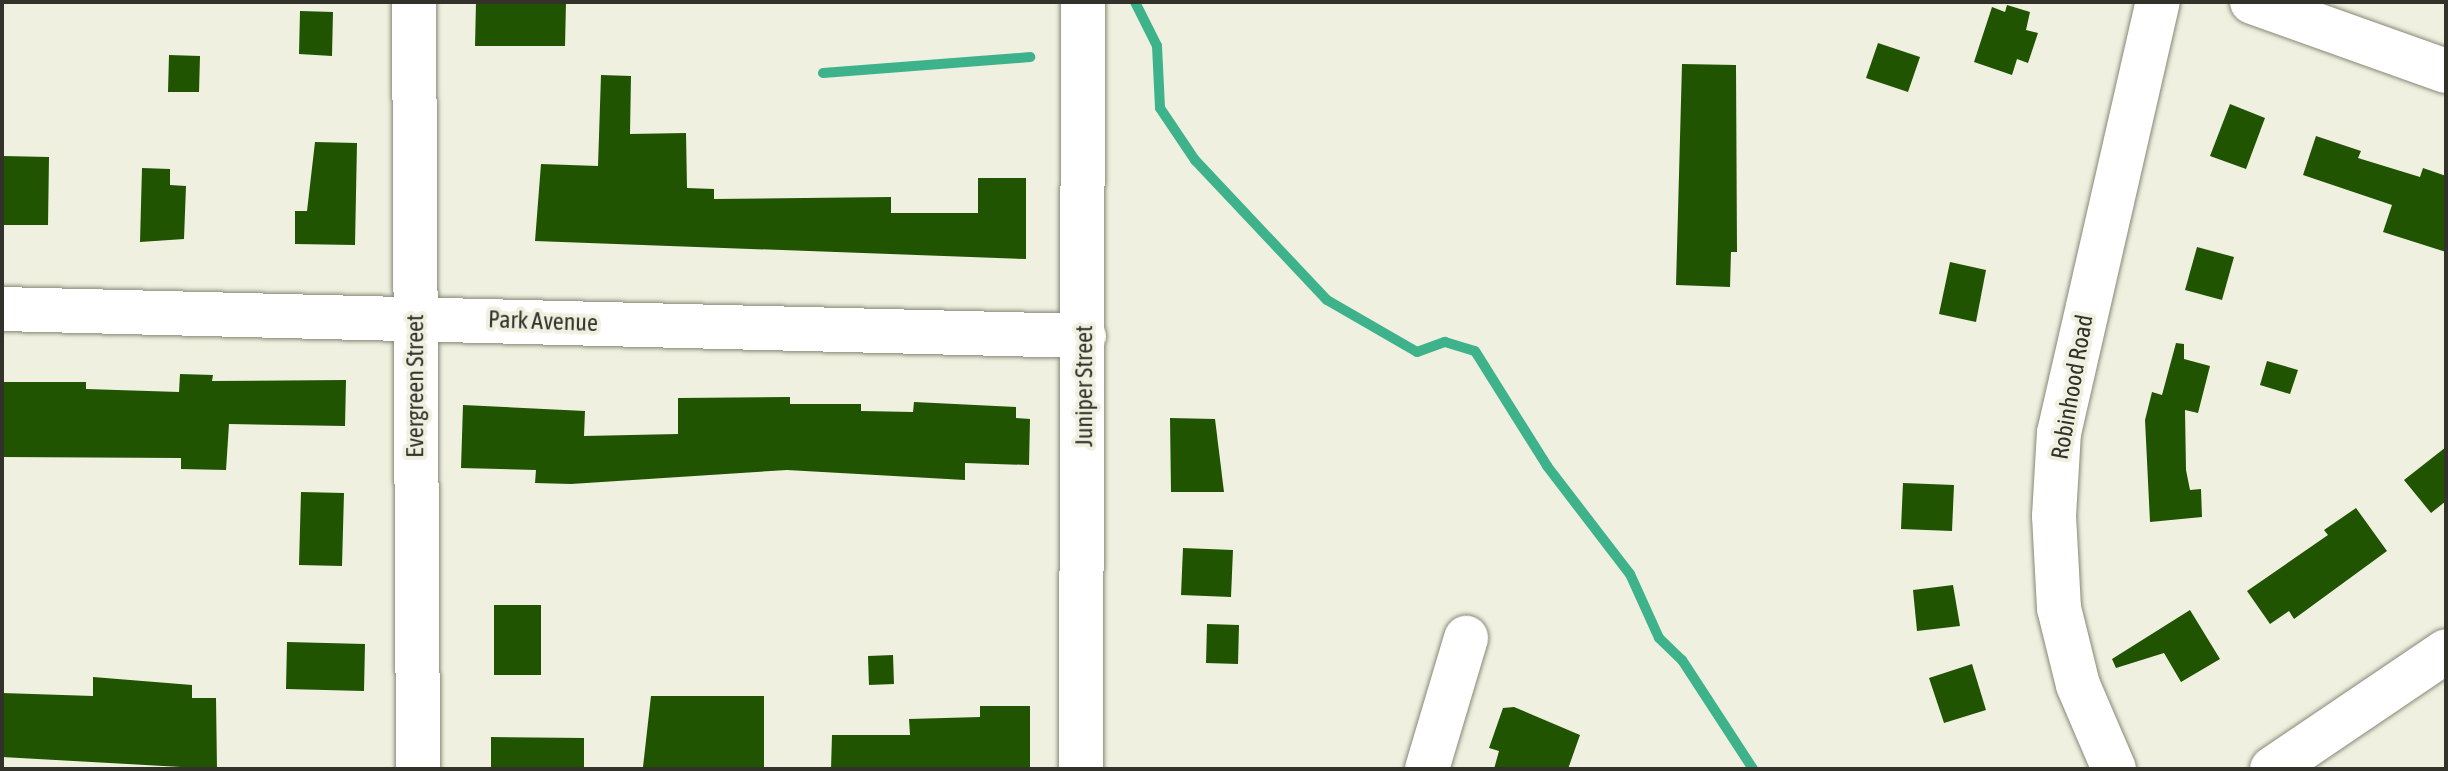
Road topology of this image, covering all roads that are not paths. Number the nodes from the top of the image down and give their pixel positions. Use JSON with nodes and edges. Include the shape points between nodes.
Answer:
{"nodes":[{"id":1,"x":414,"y":2,"type":"edge"},
{"id":2,"x":1083,"y":2,"type":"edge"},
{"id":3,"x":2158,"y":2,"type":"edge"},
{"id":4,"x":2252,"y":2,"type":"edge"},
{"id":5,"x":2446,"y":71,"type":"edge"},
{"id":6,"x":2,"y":309,"type":"edge"},
{"id":7,"x":415,"y":317,"type":"junction"},
{"id":8,"x":1084,"y":336,"type":"junction"},
{"id":9,"x":1466,"y":638,"type":"dead end"},
{"id":10,"x":2446,"y":651,"type":"edge"},
{"id":11,"x":418,"y":769,"type":"edge"},
{"id":12,"x":1081,"y":769,"type":"edge"},
{"id":13,"x":1427,"y":769,"type":"edge"},
{"id":14,"x":2114,"y":769,"type":"edge"},
{"id":15,"x":2272,"y":769,"type":"edge"}],
"edges":[{"from":1,"to":7,"type":"street","name":"Evergreen Street"},
{"from":2,"to":8,"type":"street","name":"Juniper Street"},
{"from":3,"to":14,"type":"street","name":"Robinhood Road","via":[[2065,397],[2056,474],[2059,608],[2078,685]]},
{"from":4,"to":5,"type":"street"},
{"from":6,"to":7,"type":"street","name":"Park Avenue"},
{"from":7,"to":8,"type":"street","name":"Park Avenue"},
{"from":7,"to":11,"type":"street","name":"Evergreen Street"},
{"from":8,"to":12,"type":"street","name":"Juniper Street"},
{"from":9,"to":13,"type":"street"},
{"from":10,"to":15,"type":"street"}]}
